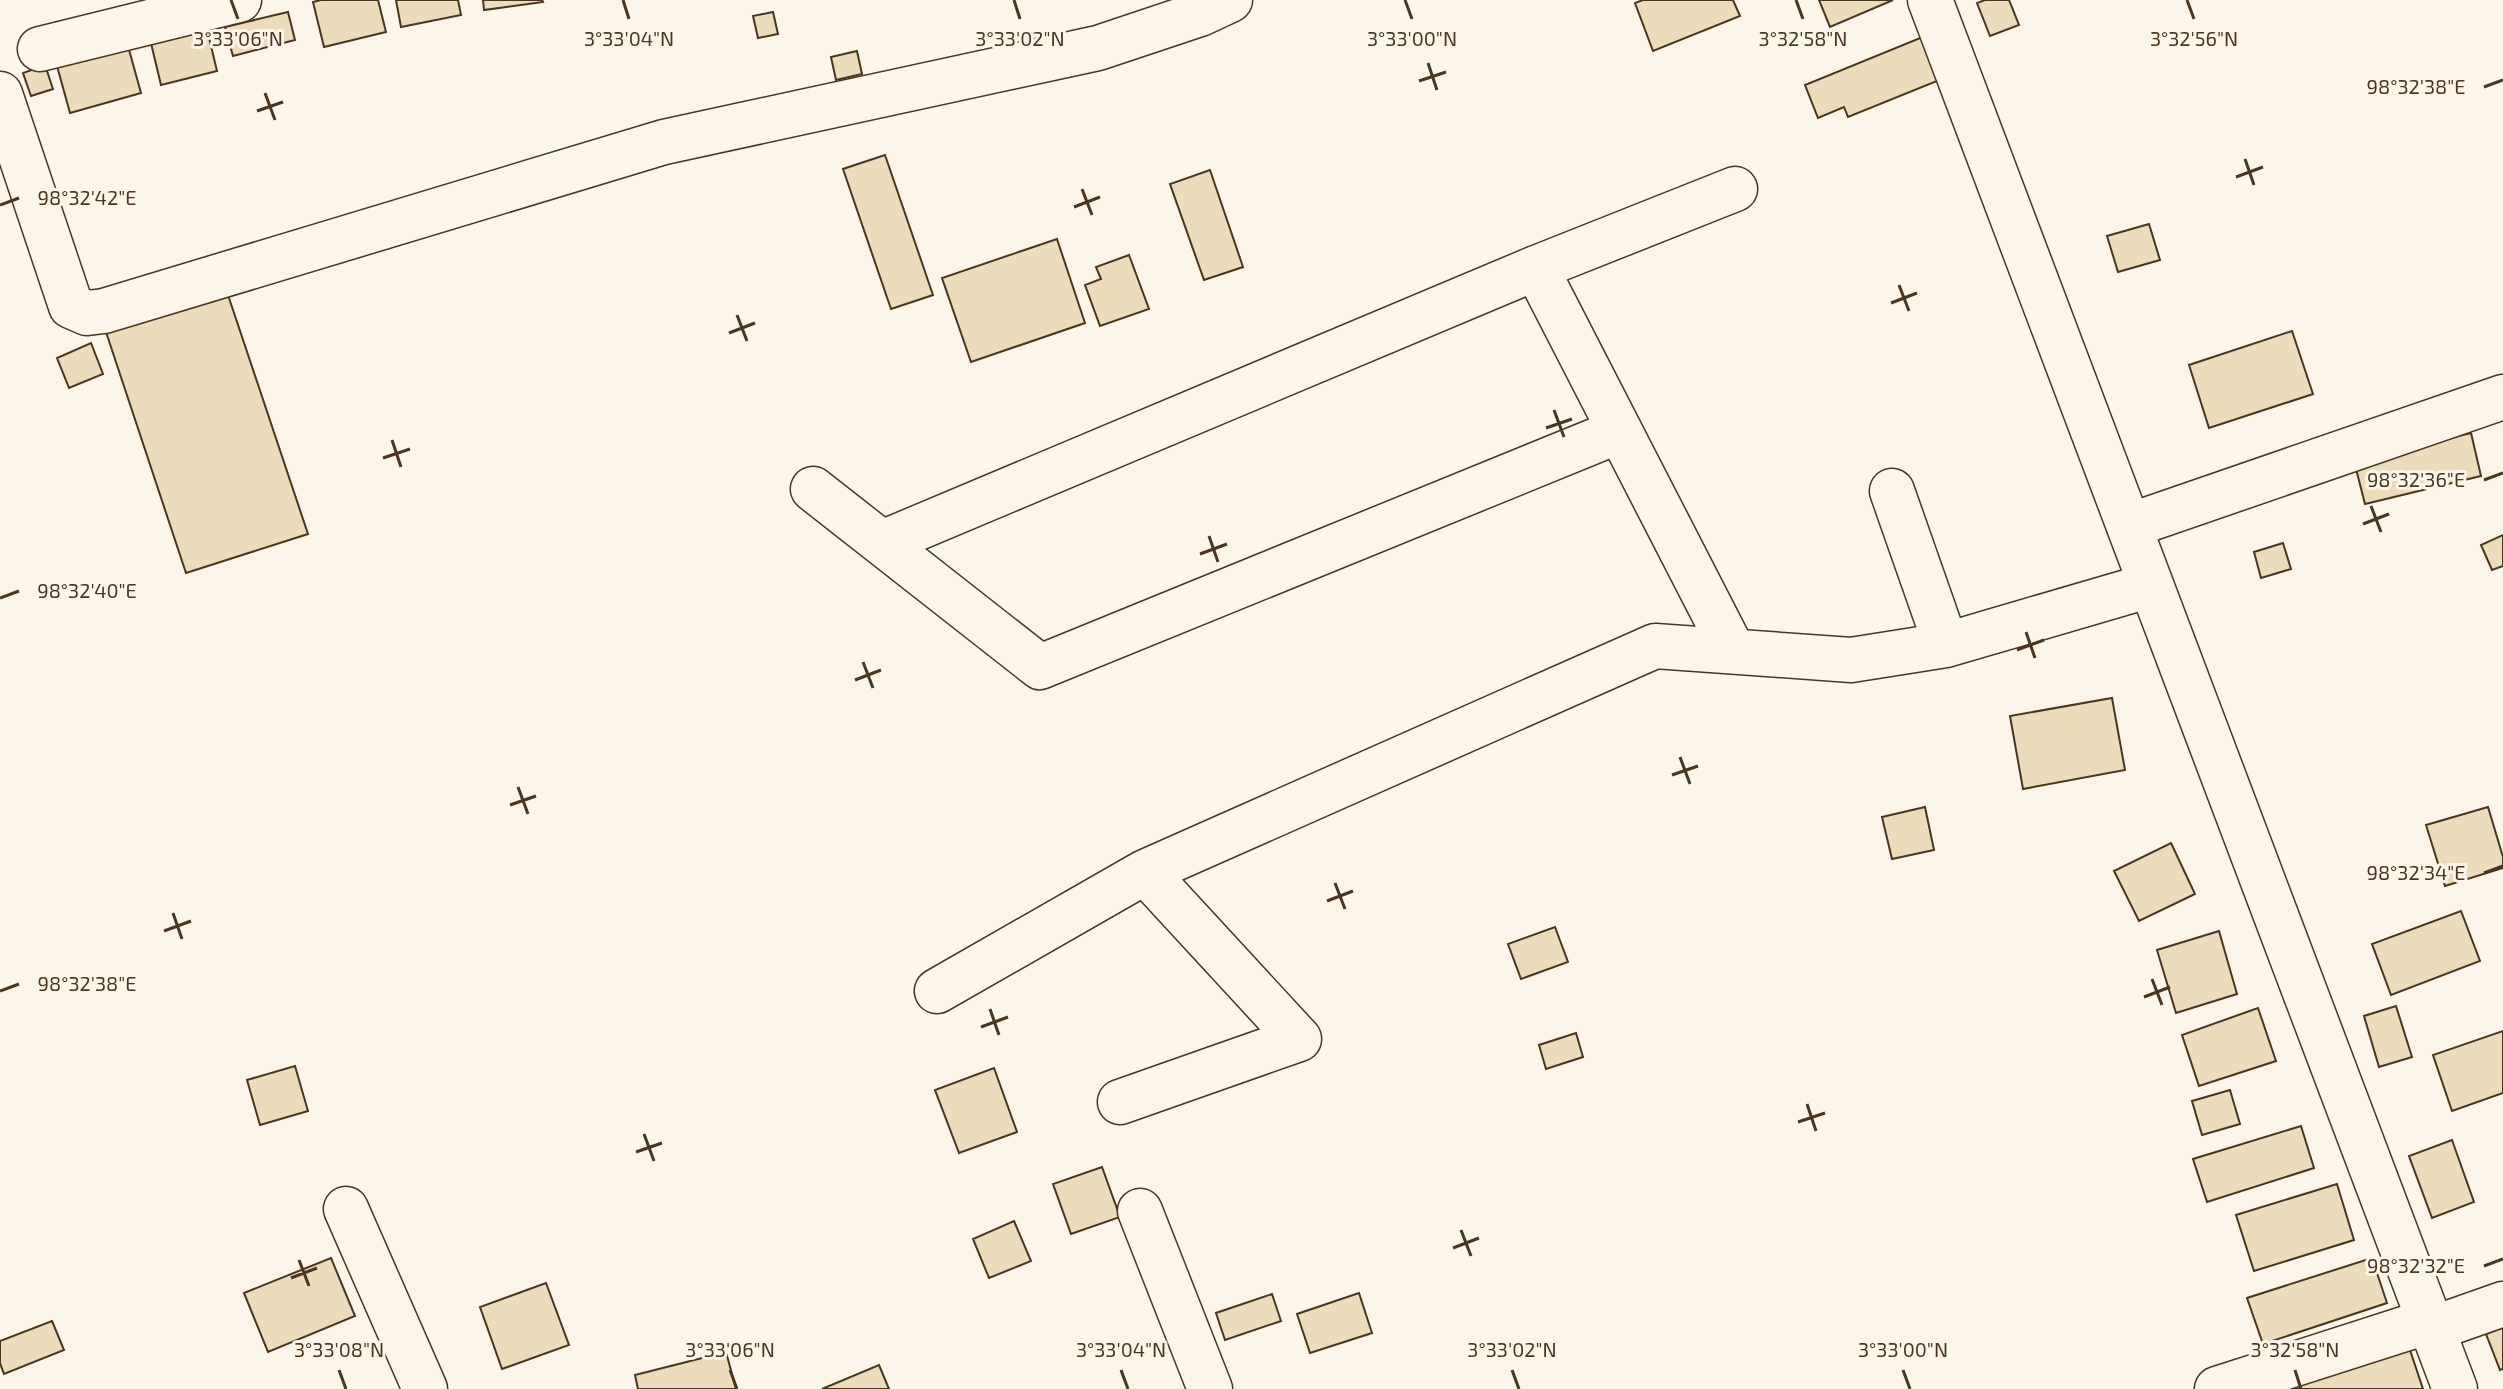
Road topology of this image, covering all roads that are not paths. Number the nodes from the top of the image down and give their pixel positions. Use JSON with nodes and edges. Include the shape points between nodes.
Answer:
{"nodes":[{"id":1,"x":239,"y":0,"type":"edge"},
{"id":2,"x":1230,"y":0,"type":"edge"},
{"id":3,"x":1930,"y":0,"type":"edge"},
{"id":4,"x":40,"y":49,"type":"dead end"},
{"id":5,"x":0,"y":94,"type":"edge"},
{"id":6,"x":1735,"y":189,"type":"dead end"},
{"id":7,"x":1536,"y":268,"type":"junction"},
{"id":8,"x":2503,"y":397,"type":"edge"},
{"id":9,"x":1619,"y":431,"type":"junction"},
{"id":10,"x":813,"y":489,"type":"dead end"},
{"id":11,"x":1892,"y":491,"type":"dead end"},
{"id":12,"x":2129,"y":526,"type":"junction"},
{"id":13,"x":882,"y":543,"type":"junction"},
{"id":14,"x":2151,"y":585,"type":"junction"},
{"id":15,"x":1946,"y":645,"type":"junction"},
{"id":16,"x":1733,"y":651,"type":"junction"},
{"id":17,"x":1145,"y":872,"type":"junction"},
{"id":18,"x":937,"y":991,"type":"dead end"},
{"id":19,"x":1120,"y":1102,"type":"dead end"},
{"id":20,"x":346,"y":1209,"type":"dead end"},
{"id":21,"x":1140,"y":1211,"type":"dead end"},
{"id":22,"x":2503,"y":1304,"type":"edge"},
{"id":23,"x":2430,"y":1325,"type":"junction"},
{"id":24,"x":425,"y":1389,"type":"edge"},
{"id":25,"x":1210,"y":1389,"type":"edge"},
{"id":26,"x":2217,"y":1389,"type":"edge"},
{"id":27,"x":2455,"y":1389,"type":"edge"}],
"edges":[{"from":1,"to":4,"type":"street"},
{"from":2,"to":5,"type":"street","via":[[1098,48],[664,142],[87,313],[71,306]]},
{"from":3,"to":12,"type":"street"},
{"from":6,"to":7,"type":"street"},
{"from":7,"to":9,"type":"street"},
{"from":7,"to":13,"type":"street"},
{"from":8,"to":12,"type":"street"},
{"from":9,"to":13,"type":"street","via":[[1040,667]]},
{"from":9,"to":16,"type":"street"},
{"from":10,"to":13,"type":"street"},
{"from":11,"to":15,"type":"street"},
{"from":12,"to":14,"type":"street"},
{"from":14,"to":15,"type":"street"},
{"from":14,"to":23,"type":"street"},
{"from":15,"to":16,"type":"street","via":[[1851,660]]},
{"from":16,"to":17,"type":"street","via":[[1655,646]]},
{"from":17,"to":18,"type":"street"},
{"from":17,"to":19,"type":"street","via":[[1299,1039]]},
{"from":20,"to":24,"type":"street"},
{"from":21,"to":25,"type":"street"},
{"from":22,"to":23,"type":"street"},
{"from":23,"to":26,"type":"street"},
{"from":23,"to":27,"type":"street"}]}
